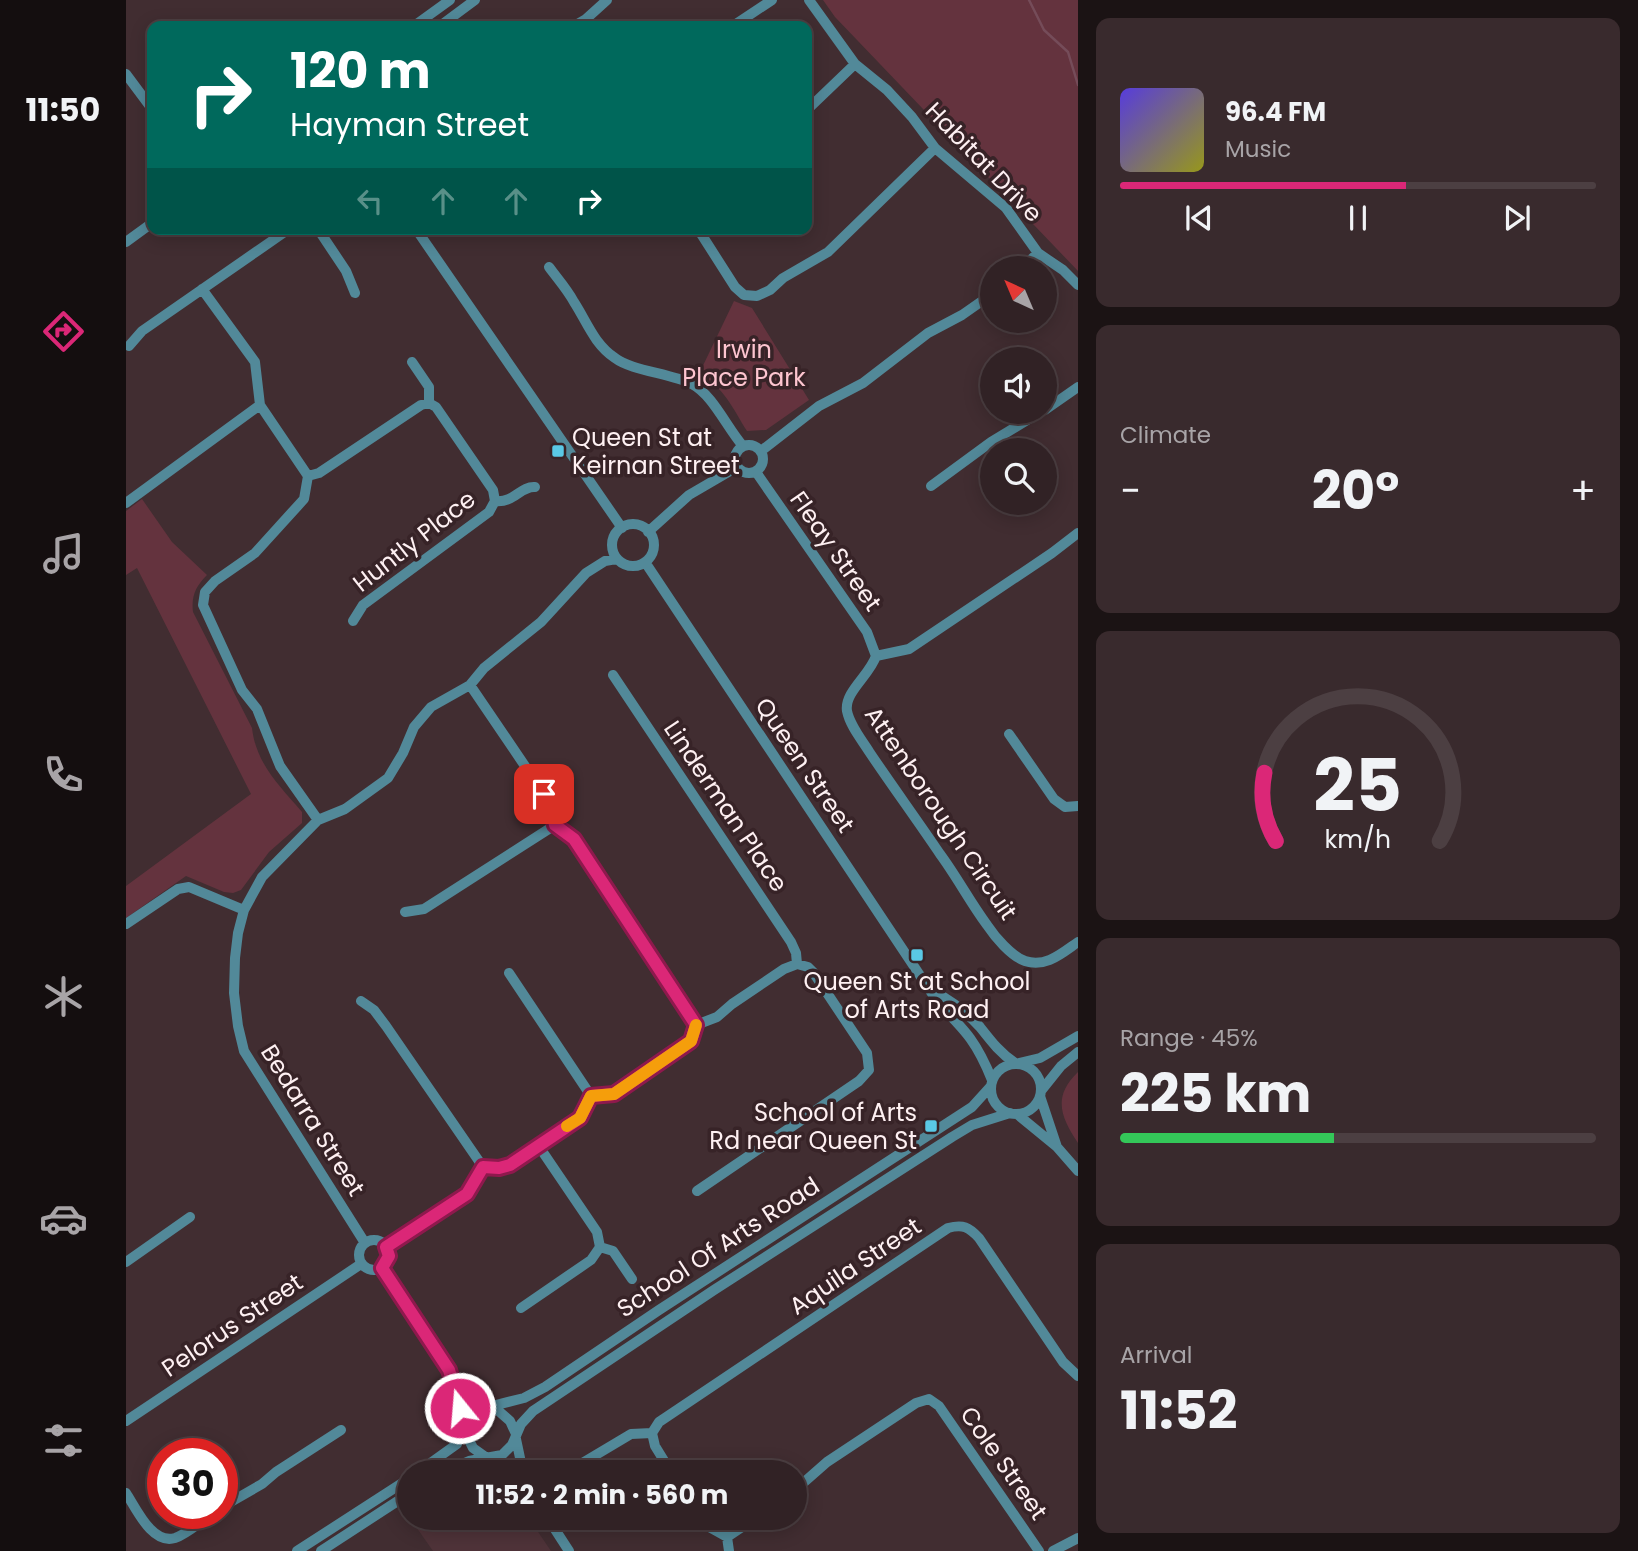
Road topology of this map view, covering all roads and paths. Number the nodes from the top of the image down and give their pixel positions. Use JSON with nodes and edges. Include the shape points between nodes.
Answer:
{"nodes":[{"id":1,"x":450,"y":0,"type":"edge"},
{"id":2,"x":475,"y":0,"type":"edge"},
{"id":3,"x":607,"y":0,"type":"edge"},
{"id":4,"x":772,"y":0,"type":"edge"},
{"id":5,"x":809,"y":0,"type":"edge"},
{"id":6,"x":421,"y":21,"type":"edge"},
{"id":7,"x":447,"y":21,"type":"edge"},
{"id":8,"x":583,"y":21,"type":"edge"},
{"id":9,"x":740,"y":21,"type":"edge"},
{"id":10,"x":855,"y":64,"type":"junction"},
{"id":11,"x":126,"y":74,"type":"edge"},
{"id":12,"x":147,"y":102,"type":"edge"},
{"id":13,"x":812,"y":105,"type":"edge"},
{"id":14,"x":935,"y":148,"type":"junction"},
{"id":15,"x":147,"y":227,"type":"edge"},
{"id":16,"x":280,"y":235,"type":"edge"},
{"id":17,"x":322,"y":235,"type":"edge"},
{"id":18,"x":420,"y":235,"type":"edge"},
{"id":19,"x":702,"y":235,"type":"edge"},
{"id":20,"x":126,"y":242,"type":"edge"},
{"id":21,"x":1038,"y":253,"type":"junction"},
{"id":22,"x":1035,"y":256,"type":"edge"},
{"id":23,"x":549,"y":267,"type":"dead end"},
{"id":24,"x":1078,"y":285,"type":"edge"},
{"id":25,"x":202,"y":289,"type":"junction"},
{"id":26,"x":355,"y":293,"type":"dead end"},
{"id":27,"x":980,"y":302,"type":"edge"},
{"id":28,"x":129,"y":346,"type":"dead end"},
{"id":29,"x":412,"y":362,"type":"dead end"},
{"id":30,"x":1078,"y":387,"type":"edge"},
{"id":31,"x":1057,"y":402,"type":"edge"},
{"id":32,"x":429,"y":404,"type":"junction"},
{"id":33,"x":260,"y":405,"type":"junction"},
{"id":34,"x":1022,"y":424,"type":"edge"},
{"id":35,"x":743,"y":446,"type":"junction"},
{"id":36,"x":761,"y":450,"type":"junction"},
{"id":37,"x":737,"y":467,"type":"junction"},
{"id":38,"x":756,"y":472,"type":"junction"},
{"id":39,"x":309,"y":476,"type":"junction"},
{"id":40,"x":930,"y":486,"type":"dead end"},
{"id":41,"x":535,"y":487,"type":"dead end"},
{"id":42,"x":495,"y":501,"type":"junction"},
{"id":43,"x":126,"y":503,"type":"edge"},
{"id":44,"x":622,"y":527,"type":"junction"},
{"id":45,"x":648,"y":531,"type":"junction"},
{"id":46,"x":1078,"y":533,"type":"edge"},
{"id":47,"x":616,"y":559,"type":"junction"},
{"id":48,"x":645,"y":562,"type":"junction"},
{"id":49,"x":354,"y":621,"type":"dead end"},
{"id":50,"x":876,"y":656,"type":"junction"},
{"id":51,"x":613,"y":674,"type":"dead end"},
{"id":52,"x":470,"y":685,"type":"junction"},
{"id":53,"x":1009,"y":734,"type":"dead end"},
{"id":54,"x":1078,"y":806,"type":"edge"},
{"id":55,"x":318,"y":820,"type":"junction"},
{"id":56,"x":555,"y":825,"type":"junction"},
{"id":57,"x":244,"y":910,"type":"junction"},
{"id":58,"x":405,"y":912,"type":"dead end"},
{"id":59,"x":126,"y":923,"type":"edge"},
{"id":60,"x":1078,"y":942,"type":"edge"},
{"id":61,"x":797,"y":964,"type":"junction"},
{"id":62,"x":509,"y":973,"type":"dead end"},
{"id":63,"x":931,"y":990,"type":"junction"},
{"id":64,"x":361,"y":1000,"type":"dead end"},
{"id":65,"x":696,"y":1025,"type":"junction"},
{"id":66,"x":1078,"y":1036,"type":"edge"},
{"id":67,"x":1078,"y":1052,"type":"edge"},
{"id":68,"x":1017,"y":1063,"type":"junction"},
{"id":69,"x":992,"y":1083,"type":"junction"},
{"id":70,"x":1041,"y":1094,"type":"junction"},
{"id":71,"x":591,"y":1096,"type":"junction"},
{"id":72,"x":1014,"y":1114,"type":"junction"},
{"id":73,"x":538,"y":1145,"type":"junction"},
{"id":74,"x":1057,"y":1147,"type":"junction"},
{"id":75,"x":483,"y":1167,"type":"junction"},
{"id":76,"x":1078,"y":1171,"type":"edge"},
{"id":77,"x":697,"y":1192,"type":"dead end"},
{"id":78,"x":190,"y":1217,"type":"dead end"},
{"id":79,"x":365,"y":1242,"type":"junction"},
{"id":80,"x":386,"y":1247,"type":"junction"},
{"id":81,"x":600,"y":1247,"type":"junction"},
{"id":82,"x":126,"y":1262,"type":"edge"},
{"id":83,"x":361,"y":1264,"type":"junction"},
{"id":84,"x":382,"y":1268,"type":"junction"},
{"id":85,"x":632,"y":1279,"type":"dead end"},
{"id":86,"x":521,"y":1308,"type":"dead end"},
{"id":87,"x":449,"y":1370,"type":"junction"},
{"id":88,"x":1078,"y":1376,"type":"edge"},
{"id":89,"x":493,"y":1407,"type":"junction"},
{"id":90,"x":126,"y":1421,"type":"edge"},
{"id":91,"x":465,"y":1427,"type":"junction"},
{"id":92,"x":341,"y":1430,"type":"dead end"},
{"id":93,"x":652,"y":1433,"type":"junction"},
{"id":94,"x":516,"y":1436,"type":"junction"},
{"id":95,"x":489,"y":1458,"type":"junction"},
{"id":96,"x":435,"y":1460,"type":"edge"},
{"id":97,"x":476,"y":1460,"type":"edge"},
{"id":98,"x":492,"y":1460,"type":"edge"},
{"id":99,"x":521,"y":1460,"type":"edge"},
{"id":100,"x":587,"y":1460,"type":"edge"},
{"id":101,"x":664,"y":1460,"type":"edge"},
{"id":102,"x":807,"y":1481,"type":"edge"},
{"id":103,"x":397,"y":1486,"type":"edge"},
{"id":104,"x":126,"y":1493,"type":"edge"},
{"id":105,"x":238,"y":1498,"type":"edge"},
{"id":106,"x":397,"y":1501,"type":"edge"},
{"id":107,"x":147,"y":1524,"type":"edge"},
{"id":108,"x":151,"y":1529,"type":"edge"},
{"id":109,"x":190,"y":1529,"type":"edge"},
{"id":110,"x":555,"y":1530,"type":"edge"},
{"id":111,"x":714,"y":1530,"type":"edge"},
{"id":112,"x":738,"y":1530,"type":"edge"},
{"id":113,"x":727,"y":1537,"type":"junction"},
{"id":114,"x":1078,"y":1538,"type":"edge"},
{"id":115,"x":297,"y":1551,"type":"edge"},
{"id":116,"x":321,"y":1551,"type":"edge"},
{"id":117,"x":569,"y":1551,"type":"edge"},
{"id":118,"x":729,"y":1551,"type":"edge"},
{"id":119,"x":1039,"y":1551,"type":"edge"},
{"id":120,"x":1053,"y":1551,"type":"edge"}],
"edges":[{"from":1,"to":6,"type":"street"},
{"from":2,"to":7,"type":"street"},
{"from":3,"to":8,"type":"street"},
{"from":4,"to":9,"type":"street"},
{"from":5,"to":10,"type":"street","name":"Habitat Drive"},
{"from":10,"to":13,"type":"street"},
{"from":10,"to":14,"type":"street","name":"Habitat Drive","via":[[887,90]]},
{"from":11,"to":12,"type":"street"},
{"from":14,"to":19,"type":"street","via":[[828,252],[757,296],[744,295],[735,287]]},
{"from":14,"to":21,"type":"street","name":"Habitat Drive","via":[[1006,208]]},
{"from":15,"to":20,"type":"street"},
{"from":16,"to":25,"type":"street"},
{"from":17,"to":26,"type":"street"},
{"from":18,"to":44,"type":"street"},
{"from":21,"to":22,"type":"street"},
{"from":21,"to":24,"type":"street","name":"Habitat Drive"},
{"from":23,"to":35,"type":"street","via":[[601,347],[617,360],[693,384]]},
{"from":25,"to":28,"type":"street","via":[[142,331]]},
{"from":25,"to":33,"type":"street","via":[[255,362]]},
{"from":27,"to":36,"type":"street","via":[[928,333],[863,383],[818,406]]},
{"from":29,"to":32,"type":"street","via":[[429,387]]},
{"from":30,"to":31,"type":"street"},
{"from":32,"to":39,"type":"street"},
{"from":32,"to":42,"type":"street","name":"Huntly Place","via":[[436,407],[493,490]]},
{"from":33,"to":39,"type":"street"},
{"from":33,"to":43,"type":"street"},
{"from":34,"to":40,"type":"street"},
{"from":35,"to":36,"type":"street"},
{"from":35,"to":37,"type":"street","via":[[735,454]]},
{"from":36,"to":38,"type":"street","via":[[763,461]]},
{"from":37,"to":38,"type":"street","via":[[744,473]]},
{"from":37,"to":45,"type":"street","via":[[689,495]]},
{"from":38,"to":50,"type":"street","name":"Fleay Street","via":[[867,632]]},
{"from":39,"to":55,"type":"street","via":[[304,499],[255,553],[215,581],[205,592],[203,605],[242,690],[257,709],[280,766]]},
{"from":41,"to":42,"type":"street","via":[[505,502]]},
{"from":42,"to":49,"type":"street","name":"Huntly Place","via":[[489,512],[363,605]]},
{"from":44,"to":45,"type":"street","via":[[634,524]]},
{"from":44,"to":47,"type":"street","via":[[611,546]]},
{"from":45,"to":48,"type":"street","via":[[654,545]]},
{"from":46,"to":50,"type":"street","via":[[909,649]]},
{"from":47,"to":48,"type":"street","via":[[633,567]]},
{"from":47,"to":52,"type":"street","name":"Bedarra Street","via":[[586,573],[541,622]]},
{"from":48,"to":63,"type":"street","name":"Queen Street"},
{"from":50,"to":60,"type":"street","name":"Attenborough Circuit","via":[[850,693],[847,709],[853,726],[988,927],[1011,952],[1037,963],[1054,959]]},
{"from":51,"to":61,"type":"street","name":"Linderman Place","via":[[791,942]]},
{"from":52,"to":55,"type":"street","name":"Bedarra Street","via":[[420,718],[397,764],[378,788]]},
{"from":52,"to":56,"type":"street","via":[[544,794]]},
{"from":53,"to":54,"type":"street","via":[[1054,799],[1065,807]]},
{"from":55,"to":57,"type":"street","name":"Bedarra Street","via":[[262,877]]},
{"from":56,"to":58,"type":"street","via":[[424,909]]},
{"from":56,"to":65,"type":"street","via":[[574,839]]},
{"from":57,"to":59,"type":"street","via":[[190,887],[178,889]]},
{"from":57,"to":79,"type":"street","name":"Bedarra Street","via":[[234,993],[244,1051]]},
{"from":61,"to":65,"type":"street","via":[[717,1017]]},
{"from":61,"to":77,"type":"street","via":[[813,972],[867,1053],[869,1070],[859,1082]]},
{"from":62,"to":71,"type":"street"},
{"from":63,"to":68,"type":"street","name":"Queen Street","via":[[964,1012],[996,1048]]},
{"from":63,"to":69,"type":"street","name":"Queen Street","via":[[979,1049]]},
{"from":64,"to":75,"type":"street","via":[[386,1026]]},
{"from":65,"to":71,"type":"street","via":[[691,1041],[614,1094]]},
{"from":66,"to":68,"type":"street","via":[[1040,1058]]},
{"from":67,"to":70,"type":"street","via":[[1061,1066]]},
{"from":68,"to":69,"type":"street","via":[[1001,1068]]},
{"from":68,"to":70,"type":"street","via":[[1038,1076]]},
{"from":69,"to":72,"type":"street","via":[[998,1106]]},
{"from":69,"to":89,"type":"street","name":"School Of Arts Road","via":[[972,1107],[545,1387]]},
{"from":70,"to":72,"type":"street","via":[[1031,1109]]},
{"from":70,"to":74,"type":"street"},
{"from":71,"to":73,"type":"street","via":[[580,1118]]},
{"from":72,"to":74,"type":"street"},
{"from":72,"to":94,"type":"street","name":"School Of Arts Road","via":[[972,1125],[824,1218],[533,1411]]},
{"from":73,"to":75,"type":"street","via":[[510,1165]]},
{"from":73,"to":81,"type":"street","via":[[597,1233]]},
{"from":74,"to":76,"type":"street"},
{"from":75,"to":80,"type":"street","via":[[467,1194]]},
{"from":78,"to":82,"type":"street"},
{"from":79,"to":80,"type":"street","via":[[379,1241]]},
{"from":79,"to":83,"type":"street","via":[[359,1250]]},
{"from":80,"to":84,"type":"street","via":[[389,1256]]},
{"from":81,"to":85,"type":"street","via":[[613,1251]]},
{"from":81,"to":86,"type":"street","via":[[591,1260]]},
{"from":83,"to":84,"type":"street","via":[[368,1270]]},
{"from":83,"to":90,"type":"street","name":"Pelorus Street"},
{"from":84,"to":87,"type":"street"},
{"from":87,"to":89,"type":"street","via":[[475,1398]]},
{"from":87,"to":91,"type":"street"},
{"from":88,"to":93,"type":"street","name":"Aquila Street","via":[[1063,1362],[979,1238],[960,1224],[659,1422]]},
{"from":89,"to":91,"type":"street","via":[[476,1410]]},
{"from":89,"to":94,"type":"street","via":[[510,1421]]},
{"from":91,"to":95,"type":"street","via":[[473,1448]]},
{"from":91,"to":96,"type":"street","via":[[457,1444]]},
{"from":92,"to":105,"type":"street"},
{"from":93,"to":100,"type":"street","via":[[631,1434]]},
{"from":93,"to":101,"type":"street"},
{"from":94,"to":95,"type":"street","via":[[508,1451]]},
{"from":94,"to":99,"type":"street"},
{"from":95,"to":97,"type":"street"},
{"from":95,"to":98,"type":"street"},
{"from":102,"to":119,"type":"street","name":"Cole Street","via":[[837,1455],[929,1399],[939,1406]]},
{"from":103,"to":115,"type":"street"},
{"from":104,"to":107,"type":"street"},
{"from":106,"to":116,"type":"street"},
{"from":108,"to":109,"type":"street","via":[[163,1539],[176,1538]]},
{"from":110,"to":117,"type":"street"},
{"from":111,"to":113,"type":"street"},
{"from":112,"to":113,"type":"street"},
{"from":113,"to":118,"type":"street"},
{"from":114,"to":120,"type":"street"}]}
